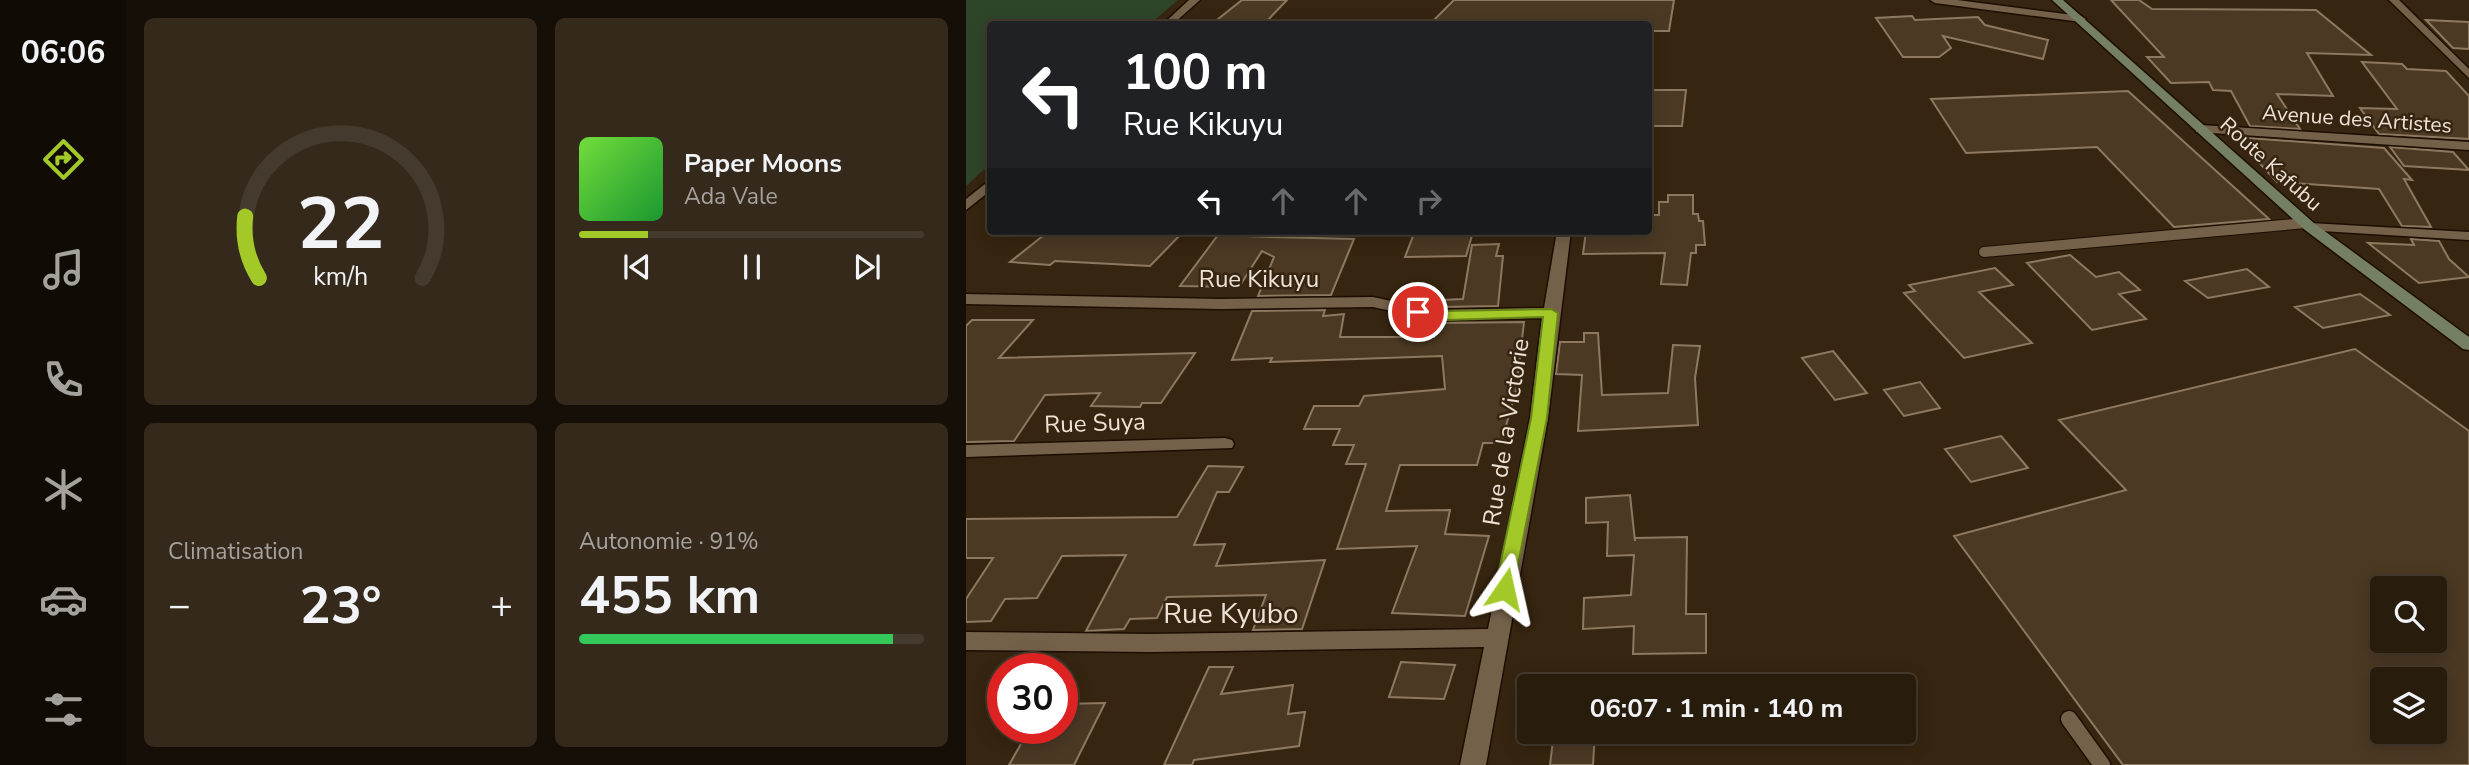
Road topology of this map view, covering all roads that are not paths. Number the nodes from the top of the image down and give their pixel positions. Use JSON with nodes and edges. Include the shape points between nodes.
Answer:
{"nodes":[{"id":1,"x":1195,"y":0,"type":"edge"},
{"id":2,"x":1935,"y":0,"type":"edge"},
{"id":3,"x":2393,"y":0,"type":"edge"},
{"id":4,"x":2059,"y":1,"type":"edge"},
{"id":5,"x":2029,"y":12,"type":"junction"},
{"id":6,"x":2081,"y":19,"type":"junction"},
{"id":7,"x":1171,"y":21,"type":"edge"},
{"id":8,"x":2469,"y":75,"type":"edge"},
{"id":9,"x":2200,"y":129,"type":"junction"},
{"id":10,"x":2469,"y":146,"type":"edge"},
{"id":11,"x":985,"y":194,"type":"edge"},
{"id":12,"x":966,"y":205,"type":"edge"},
{"id":13,"x":2308,"y":225,"type":"junction"},
{"id":14,"x":1563,"y":235,"type":"edge"},
{"id":15,"x":2469,"y":236,"type":"edge"},
{"id":16,"x":1984,"y":251,"type":"dead end"},
{"id":17,"x":966,"y":299,"type":"edge"},
{"id":18,"x":1551,"y":313,"type":"junction"},
{"id":19,"x":2469,"y":345,"type":"edge"},
{"id":20,"x":1225,"y":444,"type":"dead end"},
{"id":21,"x":966,"y":451,"type":"edge"},
{"id":22,"x":1495,"y":638,"type":"junction"},
{"id":23,"x":966,"y":640,"type":"edge"},
{"id":24,"x":2069,"y":719,"type":"dead end"},
{"id":25,"x":1473,"y":765,"type":"edge"},
{"id":26,"x":2102,"y":765,"type":"edge"}],
"edges":[{"from":1,"to":7,"type":"street"},
{"from":2,"to":5,"type":"street"},
{"from":3,"to":8,"type":"street"},
{"from":4,"to":5,"type":"street"},
{"from":4,"to":6,"type":"main road","name":"Route Kafubu"},
{"from":5,"to":6,"type":"street"},
{"from":6,"to":9,"type":"main road","name":"Route Kafubu"},
{"from":9,"to":10,"type":"street","name":"Avenue des Artistes"},
{"from":9,"to":13,"type":"main road","name":"Route Kafubu"},
{"from":11,"to":12,"type":"street"},
{"from":13,"to":15,"type":"street"},
{"from":13,"to":16,"type":"lane"},
{"from":13,"to":19,"type":"main road","name":"Route Kafubu"},
{"from":14,"to":18,"type":"street","name":"Rue de la Victorie"},
{"from":17,"to":18,"type":"street","name":"Rue Kikuyu","via":[[1373,302],[1433,315]]},
{"from":18,"to":22,"type":"street","name":"Rue de la Victorie","via":[[1539,418]]},
{"from":20,"to":21,"type":"street","name":"Rue Suya"},
{"from":22,"to":23,"type":"street","name":"Rue Kyubo","via":[[1150,643]]},
{"from":22,"to":25,"type":"street","name":"Rue de la Victorie"},
{"from":24,"to":26,"type":"lane"}]}
